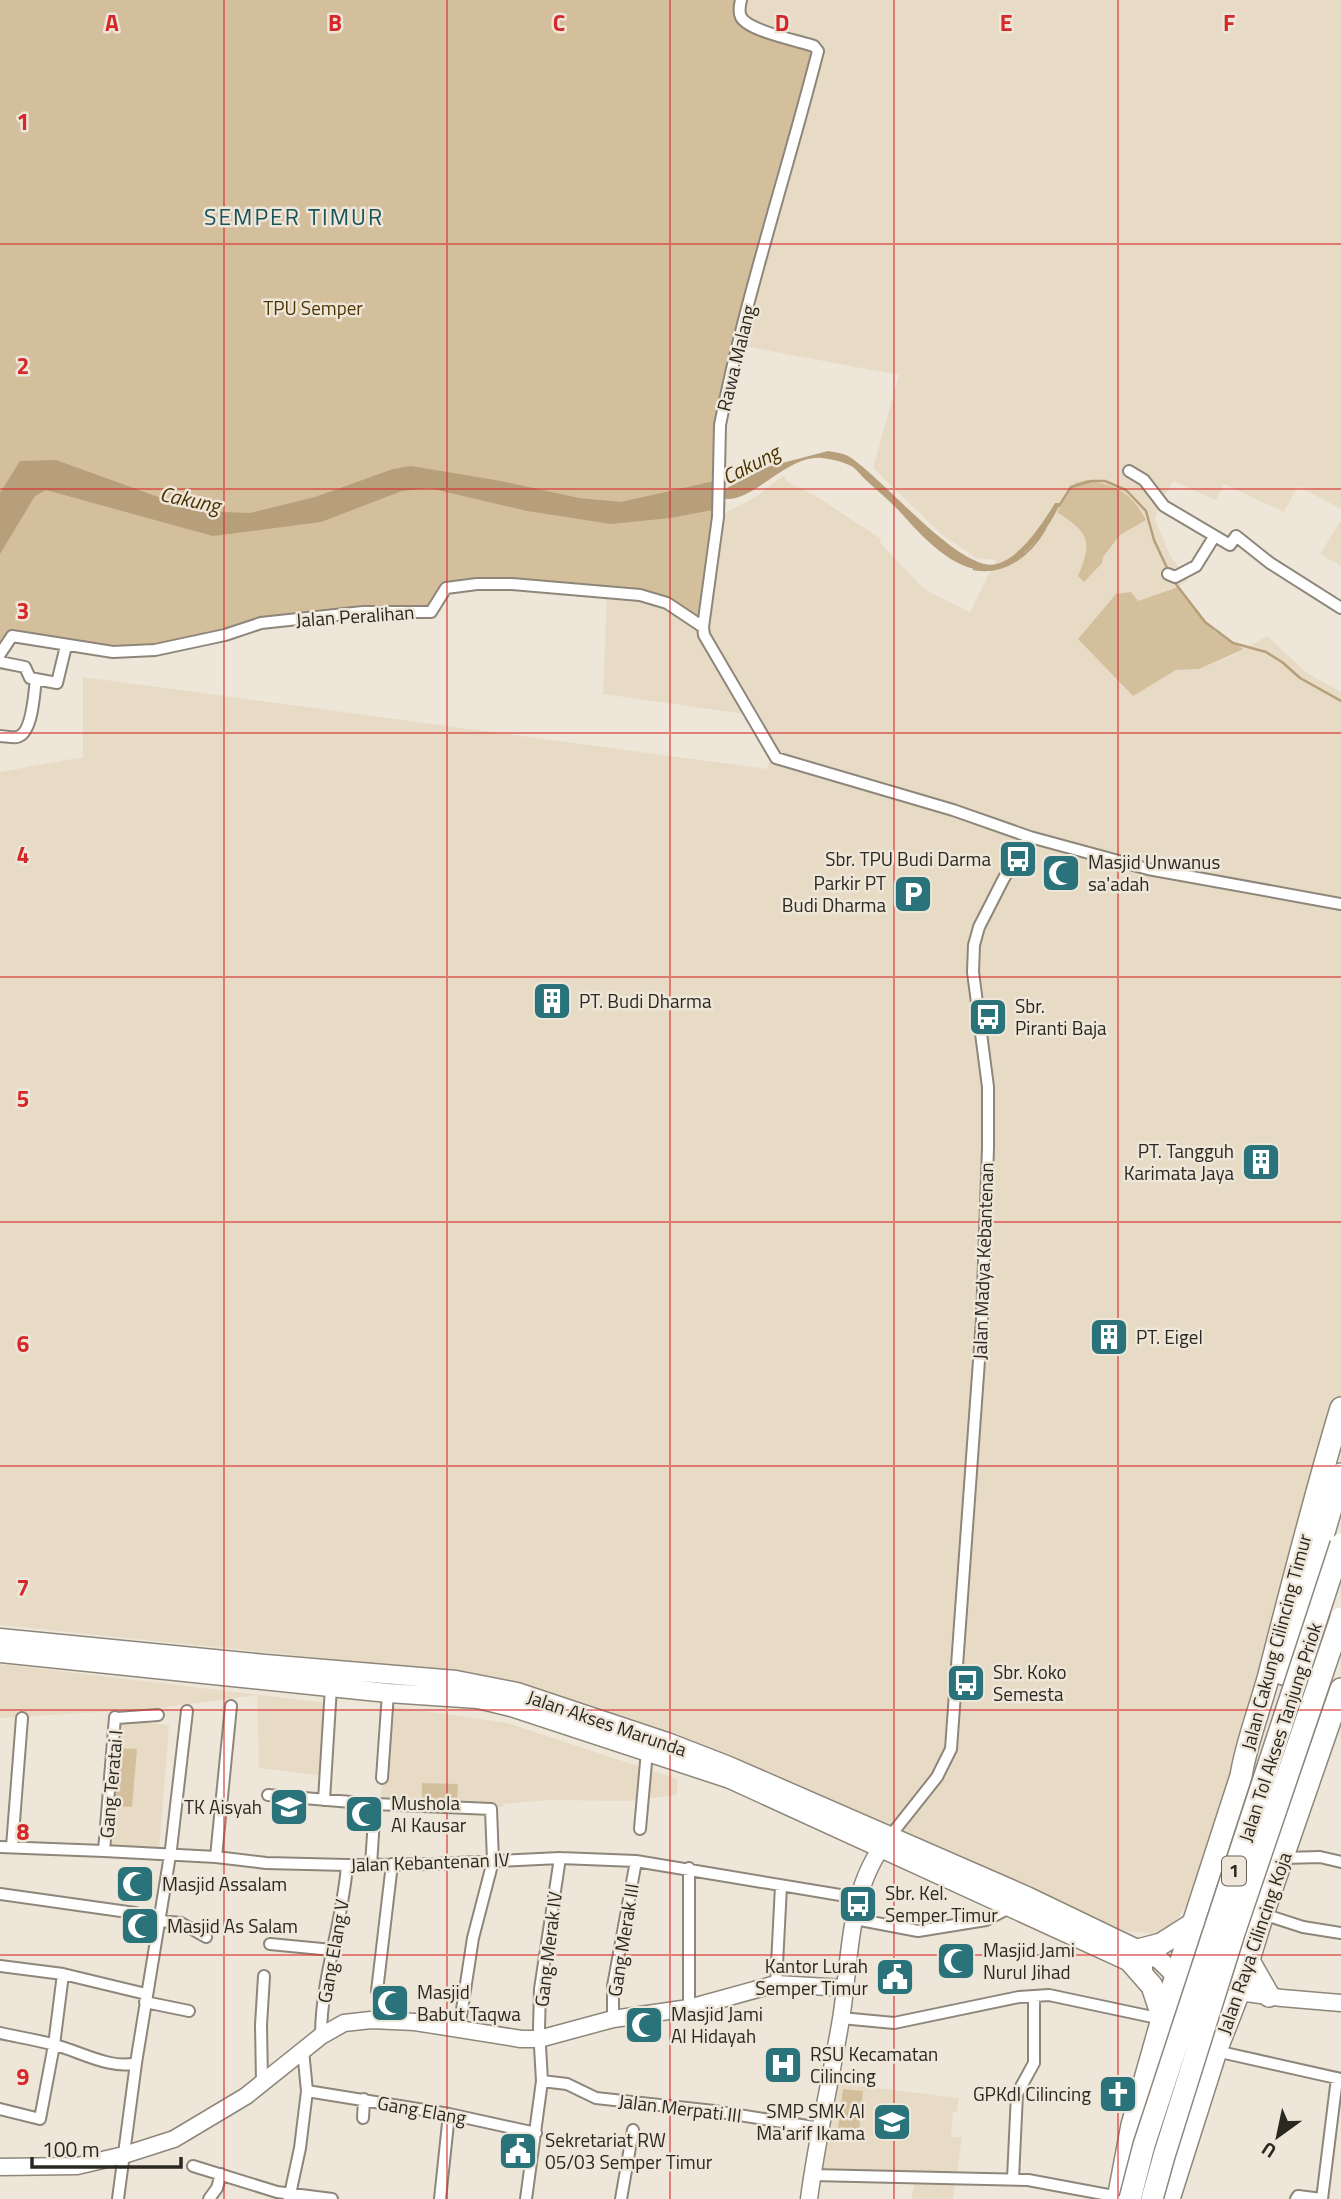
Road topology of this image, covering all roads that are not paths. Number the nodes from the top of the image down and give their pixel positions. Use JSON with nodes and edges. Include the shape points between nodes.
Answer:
{"nodes":[{"id":1,"x":741,"y":0,"type":"edge"},
{"id":2,"x":1129,"y":471,"type":"dead end"},
{"id":3,"x":1214,"y":537,"type":"junction"},
{"id":4,"x":1168,"y":574,"type":"dead end"},
{"id":5,"x":1341,"y":608,"type":"edge"},
{"id":6,"x":703,"y":627,"type":"junction"},
{"id":7,"x":66,"y":646,"type":"junction"},
{"id":8,"x":0,"y":654,"type":"edge"},
{"id":9,"x":0,"y":662,"type":"edge"},
{"id":10,"x":36,"y":679,"type":"junction"},
{"id":11,"x":0,"y":736,"type":"edge"},
{"id":12,"x":1030,"y":837,"type":"junction"},
{"id":13,"x":1341,"y":904,"type":"edge"},
{"id":14,"x":1341,"y":1408,"type":"edge"},
{"id":15,"x":1341,"y":1474,"type":"edge"},
{"id":16,"x":1341,"y":1544,"type":"edge"},
{"id":17,"x":1341,"y":1618,"type":"edge"},
{"id":18,"x":0,"y":1638,"type":"edge"},
{"id":19,"x":0,"y":1653,"type":"edge"},
{"id":20,"x":331,"y":1688,"type":"junction"},
{"id":21,"x":1341,"y":1689,"type":"edge"},
{"id":22,"x":388,"y":1693,"type":"junction"},
{"id":23,"x":232,"y":1706,"type":"dead end"},
{"id":24,"x":187,"y":1711,"type":"dead end"},
{"id":25,"x":158,"y":1715,"type":"dead end"},
{"id":26,"x":22,"y":1718,"type":"dead end"},
{"id":27,"x":647,"y":1751,"type":"junction"},
{"id":28,"x":1241,"y":1776,"type":"junction"},
{"id":29,"x":382,"y":1778,"type":"dead end"},
{"id":30,"x":268,"y":1796,"type":"dead end"},
{"id":31,"x":324,"y":1800,"type":"junction"},
{"id":32,"x":375,"y":1804,"type":"junction"},
{"id":33,"x":640,"y":1829,"type":"dead end"},
{"id":34,"x":885,"y":1842,"type":"junction"},
{"id":35,"x":0,"y":1847,"type":"edge"},
{"id":36,"x":12,"y":1847,"type":"junction"},
{"id":37,"x":104,"y":1851,"type":"junction"},
{"id":38,"x":170,"y":1854,"type":"junction"},
{"id":39,"x":216,"y":1857,"type":"junction"},
{"id":40,"x":1283,"y":1857,"type":"junction"},
{"id":41,"x":560,"y":1858,"type":"junction"},
{"id":42,"x":492,"y":1861,"type":"junction"},
{"id":43,"x":636,"y":1861,"type":"junction"},
{"id":44,"x":1341,"y":1862,"type":"edge"},
{"id":45,"x":392,"y":1864,"type":"junction"},
{"id":46,"x":347,"y":1865,"type":"junction"},
{"id":47,"x":371,"y":1865,"type":"junction"},
{"id":48,"x":689,"y":1868,"type":"junction"},
{"id":49,"x":780,"y":1886,"type":"junction"},
{"id":50,"x":0,"y":1894,"type":"edge"},
{"id":51,"x":858,"y":1898,"type":"junction"},
{"id":52,"x":1009,"y":1908,"type":"junction"},
{"id":53,"x":1263,"y":1914,"type":"junction"},
{"id":54,"x":855,"y":1919,"type":"junction"},
{"id":55,"x":1196,"y":1919,"type":"junction"},
{"id":56,"x":160,"y":1921,"type":"junction"},
{"id":57,"x":1341,"y":1933,"type":"edge"},
{"id":58,"x":206,"y":1937,"type":"dead end"},
{"id":59,"x":1256,"y":1937,"type":"junction"},
{"id":60,"x":270,"y":1944,"type":"dead end"},
{"id":61,"x":332,"y":1950,"type":"junction"},
{"id":62,"x":1134,"y":1956,"type":"junction"},
{"id":63,"x":0,"y":1966,"type":"edge"},
{"id":64,"x":1173,"y":1971,"type":"junction"},
{"id":65,"x":63,"y":1975,"type":"junction"},
{"id":66,"x":264,"y":1976,"type":"dead end"},
{"id":67,"x":1239,"y":1978,"type":"junction"},
{"id":68,"x":776,"y":1984,"type":"junction"},
{"id":69,"x":845,"y":1988,"type":"junction"},
{"id":70,"x":377,"y":1991,"type":"dead end"},
{"id":71,"x":1034,"y":1996,"type":"junction"},
{"id":72,"x":1269,"y":1996,"type":"junction"},
{"id":73,"x":146,"y":1998,"type":"junction"},
{"id":74,"x":1341,"y":2003,"type":"edge"},
{"id":75,"x":689,"y":2008,"type":"junction"},
{"id":76,"x":189,"y":2011,"type":"dead end"},
{"id":77,"x":1162,"y":2017,"type":"junction"},
{"id":78,"x":841,"y":2018,"type":"junction"},
{"id":79,"x":613,"y":2019,"type":"junction"},
{"id":80,"x":458,"y":2029,"type":"junction"},
{"id":81,"x":0,"y":2033,"type":"edge"},
{"id":82,"x":321,"y":2036,"type":"junction"},
{"id":83,"x":539,"y":2039,"type":"junction"},
{"id":84,"x":54,"y":2045,"type":"junction"},
{"id":85,"x":303,"y":2050,"type":"junction"},
{"id":86,"x":1216,"y":2051,"type":"junction"},
{"id":87,"x":136,"y":2063,"type":"junction"},
{"id":88,"x":1339,"y":2078,"type":"edge"},
{"id":89,"x":542,"y":2081,"type":"junction"},
{"id":90,"x":262,"y":2082,"type":"junction"},
{"id":91,"x":307,"y":2091,"type":"junction"},
{"id":92,"x":364,"y":2099,"type":"junction"},
{"id":93,"x":0,"y":2109,"type":"edge"},
{"id":94,"x":449,"y":2115,"type":"junction"},
{"id":95,"x":363,"y":2118,"type":"dead end"},
{"id":96,"x":820,"y":2128,"type":"junction"},
{"id":97,"x":633,"y":2130,"type":"dead end"},
{"id":98,"x":536,"y":2133,"type":"junction"},
{"id":99,"x":1328,"y":2147,"type":"junction"},
{"id":100,"x":1341,"y":2148,"type":"edge"},
{"id":101,"x":124,"y":2155,"type":"junction"},
{"id":102,"x":193,"y":2166,"type":"dead end"},
{"id":103,"x":0,"y":2167,"type":"edge"},
{"id":104,"x":221,"y":2174,"type":"junction"},
{"id":105,"x":812,"y":2175,"type":"junction"},
{"id":106,"x":1013,"y":2179,"type":"junction"},
{"id":107,"x":1058,"y":2185,"type":"junction"},
{"id":108,"x":290,"y":2196,"type":"edge"},
{"id":109,"x":1122,"y":2198,"type":"edge"},
{"id":110,"x":118,"y":2199,"type":"edge"},
{"id":111,"x":209,"y":2199,"type":"edge"},
{"id":112,"x":332,"y":2199,"type":"edge"},
{"id":113,"x":440,"y":2199,"type":"edge"},
{"id":114,"x":530,"y":2199,"type":"edge"},
{"id":115,"x":621,"y":2199,"type":"edge"},
{"id":116,"x":809,"y":2199,"type":"edge"},
{"id":117,"x":1056,"y":2199,"type":"edge"},
{"id":118,"x":1153,"y":2199,"type":"edge"},
{"id":119,"x":1170,"y":2199,"type":"edge"},
{"id":120,"x":1296,"y":2199,"type":"edge"},
{"id":121,"x":1322,"y":2199,"type":"edge"}],
"edges":[{"from":1,"to":6,"type":"street","name":"Rawa Malang","via":[[741,18],[746,22],[818,51],[720,425],[718,512]]},
{"from":2,"to":3,"type":"street","via":[[1144,480],[1164,506]]},
{"from":3,"to":4,"type":"street","via":[[1196,566],[1175,577]]},
{"from":3,"to":5,"type":"street","via":[[1230,545],[1236,536]]},
{"from":6,"to":7,"type":"street","name":"Jalan Peralihan","via":[[667,603],[640,595],[477,584],[446,588],[431,612],[363,612],[261,623],[155,650],[113,652]]},
{"from":6,"to":12,"type":"street","via":[[776,758]]},
{"from":7,"to":8,"type":"street","name":"Jalan Peralihan","via":[[12,636]]},
{"from":7,"to":10,"type":"street","via":[[58,682]]},
{"from":9,"to":10,"type":"street","via":[[25,667],[30,678]]},
{"from":10,"to":11,"type":"street","via":[[25,732],[17,737]]},
{"from":12,"to":13,"type":"street","via":[[1147,869]]},
{"from":12,"to":34,"type":"street","name":"Jalan Madya Kebantenan","via":[[1004,878],[974,945],[972,972],[988,1087],[988,1148],[982,1319],[951,1749],[937,1777]]},
{"from":14,"to":28,"type":"highway","name":"Jalan Cakung Cilincing Timur"},
{"from":15,"to":28,"type":"highway","via":[[1279,1687],[1256,1753]]},
{"from":16,"to":109,"type":"highway","name":"Jalan Tol Akses Tanjung Priok","number":"1","bridge":true,"via":[[1144,2145]]},
{"from":17,"to":118,"type":"highway","name":"Jalan Tol Akses Tanjung Priok","number":"1","bridge":true,"via":[[1230,1946]]},
{"from":18,"to":34,"type":"main road","name":"Jalan Akses Marunda","via":[[456,1680],[517,1692],[667,1742]]},
{"from":19,"to":20,"type":"main road","name":"Jalan Akses Marunda"},
{"from":20,"to":22,"type":"main road","name":"Jalan Akses Marunda"},
{"from":20,"to":31,"type":"street"},
{"from":21,"to":40,"type":"highway","name":"Jalan Raya Cilincing Koja"},
{"from":22,"to":27,"type":"main road","name":"Jalan Akses Marunda","via":[[478,1699]]},
{"from":22,"to":29,"type":"street"},
{"from":23,"to":39,"type":"street"},
{"from":24,"to":38,"type":"street"},
{"from":25,"to":37,"type":"street","name":"Gang Teratai I","via":[[116,1718]]},
{"from":26,"to":36,"type":"street"},
{"from":27,"to":33,"type":"street"},
{"from":27,"to":34,"type":"main road","name":"Jalan Akses Marunda"},
{"from":28,"to":55,"type":"highway","name":"Jalan Cakung Cilincing Timur"},
{"from":30,"to":31,"type":"street"},
{"from":31,"to":32,"type":"street"},
{"from":32,"to":42,"type":"street","via":[[490,1808]]},
{"from":32,"to":47,"type":"street"},
{"from":34,"to":51,"type":"street","name":"Jalan Madya Kebantenan","via":[[868,1869]]},
{"from":34,"to":52,"type":"main road","name":"Jalan Akses Marunda"},
{"from":34,"to":62,"type":"main road","name":"Jalan Akses Marunda","via":[[1027,1896]]},
{"from":35,"to":36,"type":"street","name":"Jalan Kebantenan IV"},
{"from":36,"to":37,"type":"street","name":"Jalan Kebantenan IV"},
{"from":37,"to":38,"type":"street","name":"Jalan Kebantenan IV"},
{"from":38,"to":39,"type":"street","name":"Jalan Kebantenan IV"},
{"from":38,"to":56,"type":"street"},
{"from":39,"to":46,"type":"street","name":"Jalan Kebantenan IV"},
{"from":40,"to":44,"type":"street"},
{"from":40,"to":53,"type":"highway","name":"Jalan Raya Cilincing Koja"},
{"from":41,"to":42,"type":"street","name":"Jalan Kebantenan IV"},
{"from":41,"to":43,"type":"street","name":"Jalan Kebantenan IV"},
{"from":41,"to":83,"type":"street","name":"Gang Merak IV","via":[[540,1989]]},
{"from":42,"to":45,"type":"street","name":"Jalan Kebantenan IV"},
{"from":42,"to":80,"type":"street"},
{"from":43,"to":48,"type":"street","name":"Jalan Kebantenan IV"},
{"from":43,"to":79,"type":"street","name":"Gang Merak III","via":[[613,1986]]},
{"from":45,"to":47,"type":"street","name":"Jalan Kebantenan IV"},
{"from":45,"to":70,"type":"street"},
{"from":46,"to":47,"type":"street","name":"Jalan Kebantenan IV"},
{"from":46,"to":61,"type":"street","name":"Gang Elang V"},
{"from":48,"to":49,"type":"street","name":"Jalan Kebantenan IV"},
{"from":48,"to":75,"type":"street"},
{"from":49,"to":51,"type":"street","name":"Jalan Kebantenan IV"},
{"from":49,"to":68,"type":"street"},
{"from":50,"to":56,"type":"street","via":[[112,1909]]},
{"from":51,"to":54,"type":"street","name":"Jalan Madya Kebantenan"},
{"from":52,"to":54,"type":"street","via":[[986,1920],[918,1931]]},
{"from":52,"to":62,"type":"main road","name":"Jalan Akses Marunda"},
{"from":53,"to":57,"type":"street"},
{"from":53,"to":59,"type":"highway","name":"Jalan Raya Cilincing Koja"},
{"from":54,"to":69,"type":"street","name":"Jalan Madya Kebantenan"},
{"from":55,"to":59,"type":"highway","via":[[1242,1941]]},
{"from":55,"to":62,"type":"highway","via":[[1161,1944]]},
{"from":55,"to":64,"type":"highway","name":"Jalan Cakung Cilincing Timur"},
{"from":56,"to":58,"type":"street","via":[[181,1923]]},
{"from":56,"to":73,"type":"street"},
{"from":59,"to":67,"type":"highway","name":"Jalan Raya Cilincing Koja"},
{"from":60,"to":61,"type":"street"},
{"from":61,"to":82,"type":"street","name":"Gang Elang V"},
{"from":62,"to":64,"type":"main road","name":"Jalan Akses Marunda","via":[[1160,1960]]},
{"from":62,"to":77,"type":"highway","via":[[1152,1986]]},
{"from":63,"to":65,"type":"street"},
{"from":64,"to":67,"type":"main road","name":"Jalan Akses Marunda"},
{"from":64,"to":77,"type":"highway","name":"Jalan Cakung Cilincing Timur"},
{"from":65,"to":73,"type":"street"},
{"from":65,"to":84,"type":"street"},
{"from":66,"to":90,"type":"street"},
{"from":67,"to":72,"type":"highway"},
{"from":67,"to":72,"type":"street"},
{"from":67,"to":86,"type":"highway","name":"Jalan Raya Cilincing Koja"},
{"from":68,"to":69,"type":"street"},
{"from":68,"to":75,"type":"street"},
{"from":69,"to":78,"type":"street","name":"Jalan Madya Kebantenan"},
{"from":71,"to":77,"type":"street"},
{"from":71,"to":78,"type":"street","via":[[894,2023]]},
{"from":71,"to":106,"type":"street","via":[[1034,2063],[1017,2094]]},
{"from":72,"to":74,"type":"street"},
{"from":73,"to":76,"type":"street"},
{"from":73,"to":87,"type":"street"},
{"from":75,"to":79,"type":"street"},
{"from":77,"to":109,"type":"highway","name":"Jalan Cakung Cilincing Timur","via":[[1132,2125]]},
{"from":78,"to":96,"type":"street","name":"Jalan Madya Kebantenan"},
{"from":79,"to":83,"type":"street"},
{"from":80,"to":82,"type":"street","via":[[370,2020],[344,2023]]},
{"from":80,"to":83,"type":"street"},
{"from":81,"to":84,"type":"street"},
{"from":82,"to":85,"type":"street"},
{"from":83,"to":89,"type":"street","name":"Gang Merak IV"},
{"from":84,"to":87,"type":"street","via":[[125,2066]]},
{"from":84,"to":93,"type":"street","via":[[40,2119]]},
{"from":85,"to":90,"type":"street"},
{"from":85,"to":91,"type":"street"},
{"from":86,"to":88,"type":"street"},
{"from":86,"to":119,"type":"highway","name":"Jalan Raya Cilincing Koja"},
{"from":87,"to":101,"type":"street"},
{"from":88,"to":99,"type":"street"},
{"from":89,"to":96,"type":"street","name":"Jalan Merpati III","via":[[567,2084],[596,2098]]},
{"from":89,"to":98,"type":"street","name":"Gang Merak IV"},
{"from":90,"to":101,"type":"street","via":[[174,2139]]},
{"from":91,"to":92,"type":"street","name":"Gang Elang"},
{"from":91,"to":108,"type":"street"},
{"from":92,"to":94,"type":"street","name":"Gang Elang"},
{"from":92,"to":95,"type":"street"},
{"from":94,"to":98,"type":"street","name":"Gang Elang"},
{"from":94,"to":113,"type":"street"},
{"from":96,"to":105,"type":"street","name":"Jalan Madya Kebantenan"},
{"from":97,"to":115,"type":"street"},
{"from":98,"to":114,"type":"street","name":"Gang Merak IV"},
{"from":99,"to":100,"type":"street"},
{"from":99,"to":121,"type":"street"},
{"from":101,"to":103,"type":"street","via":[[77,2166]]},
{"from":101,"to":110,"type":"street"},
{"from":102,"to":104,"type":"street"},
{"from":104,"to":108,"type":"street"},
{"from":104,"to":111,"type":"street"},
{"from":105,"to":106,"type":"street"},
{"from":105,"to":116,"type":"street","name":"Jalan Madya Kebantenan"},
{"from":106,"to":107,"type":"street"},
{"from":107,"to":109,"type":"street"},
{"from":107,"to":117,"type":"street"},
{"from":108,"to":112,"type":"street"},
{"from":120,"to":121,"type":"street"}]}
